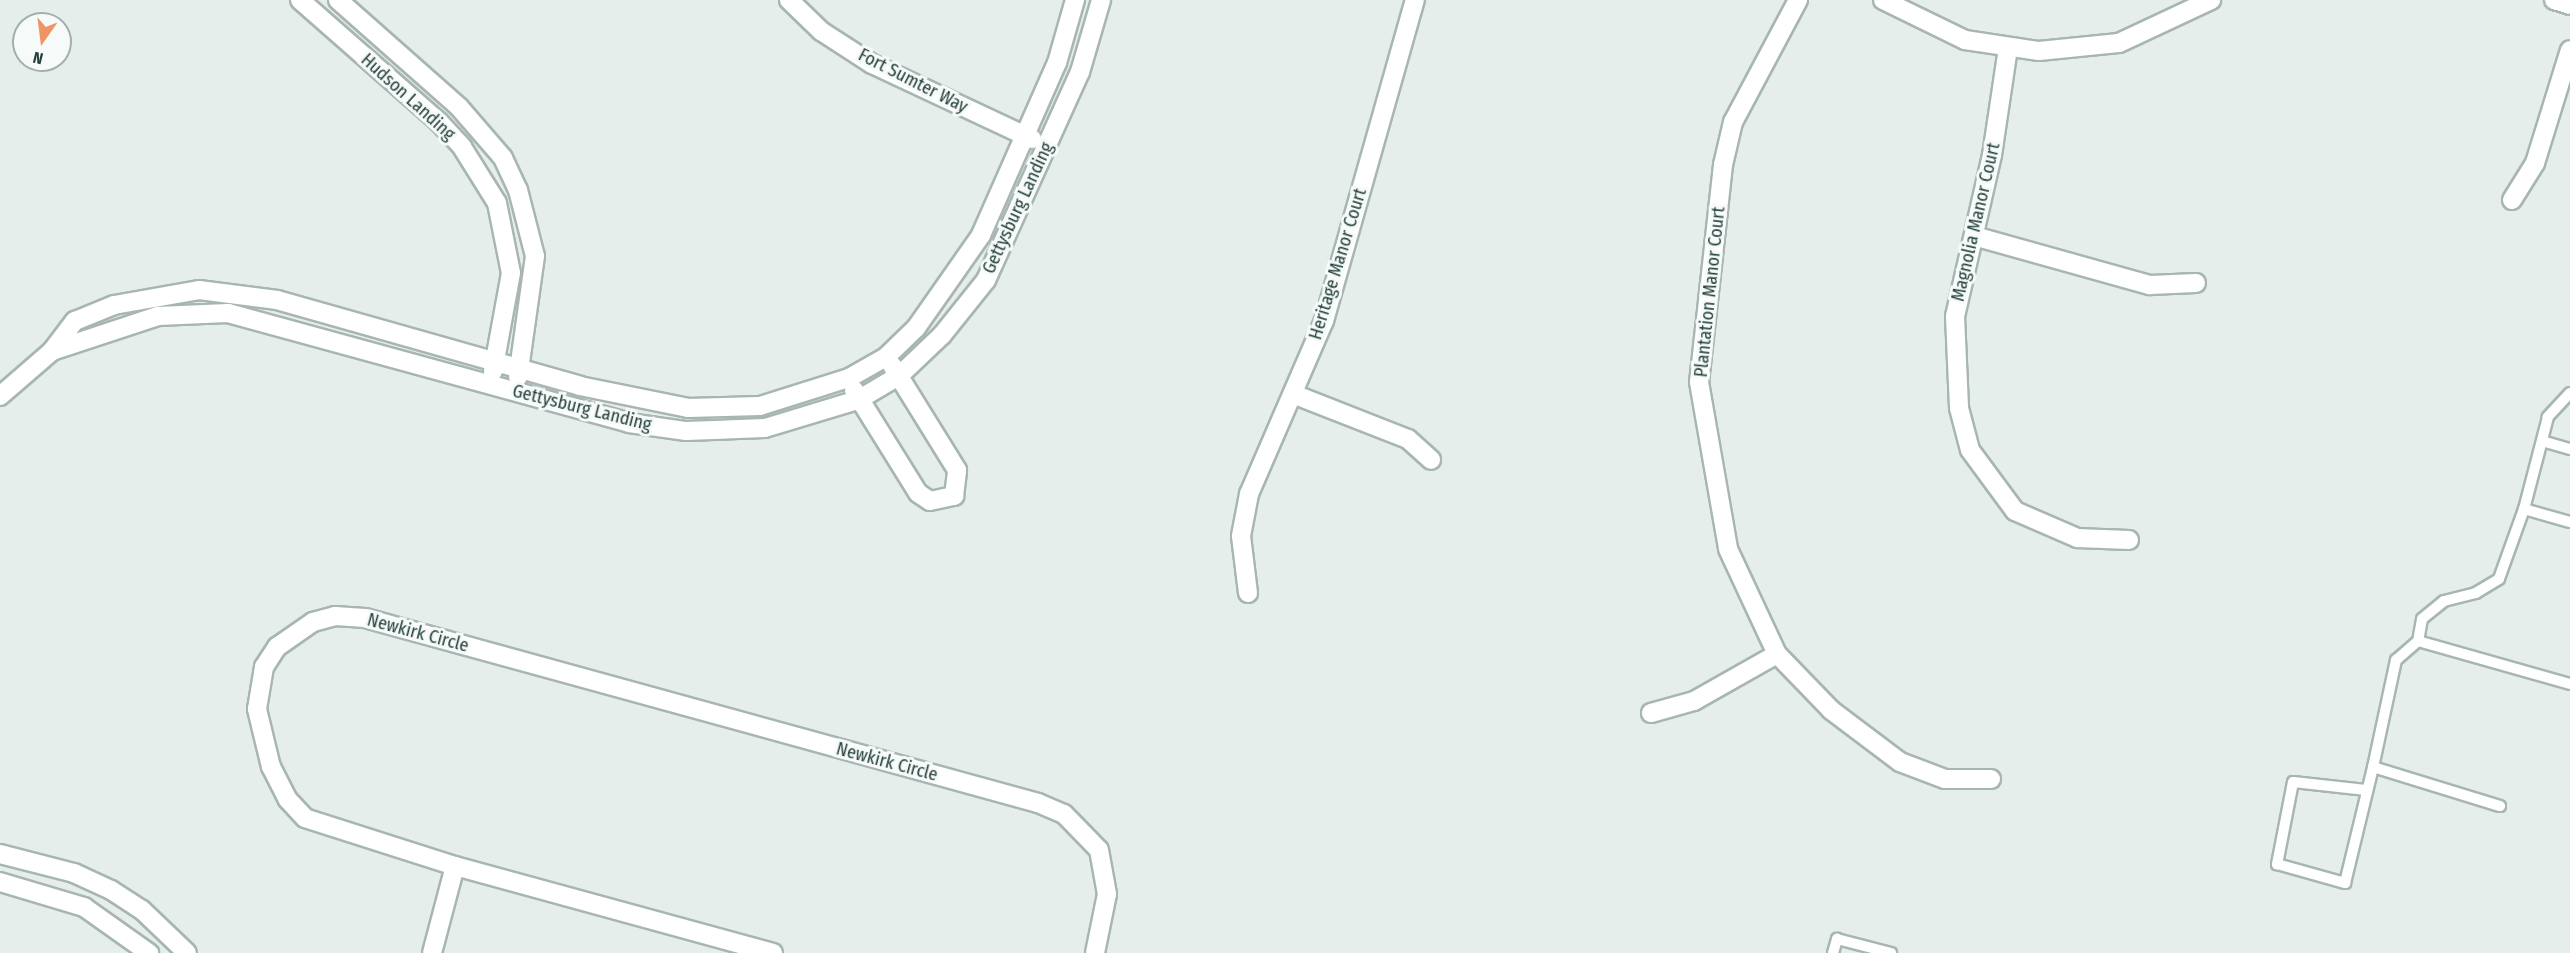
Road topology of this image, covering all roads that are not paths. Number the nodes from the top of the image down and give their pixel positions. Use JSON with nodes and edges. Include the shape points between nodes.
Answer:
{"nodes":[{"id":1,"x":300,"y":0,"type":"edge"},
{"id":2,"x":338,"y":0,"type":"edge"},
{"id":3,"x":789,"y":0,"type":"edge"},
{"id":4,"x":1075,"y":0,"type":"edge"},
{"id":5,"x":1101,"y":0,"type":"edge"},
{"id":6,"x":1415,"y":0,"type":"edge"},
{"id":7,"x":1798,"y":0,"type":"edge"},
{"id":8,"x":1882,"y":0,"type":"edge"},
{"id":9,"x":2211,"y":0,"type":"edge"},
{"id":10,"x":2554,"y":0,"type":"edge"},
{"id":11,"x":2570,"y":5,"type":"edge"},
{"id":12,"x":2008,"y":48,"type":"junction"},
{"id":13,"x":2570,"y":50,"type":"edge"},
{"id":14,"x":1023,"y":135,"type":"junction"},
{"id":15,"x":1047,"y":145,"type":"junction"},
{"id":16,"x":2512,"y":200,"type":"dead end"},
{"id":17,"x":1974,"y":237,"type":"junction"},
{"id":18,"x":2196,"y":282,"type":"dead end"},
{"id":19,"x":52,"y":351,"type":"junction"},
{"id":20,"x":886,"y":357,"type":"junction"},
{"id":21,"x":495,"y":361,"type":"junction"},
{"id":22,"x":520,"y":367,"type":"junction"},
{"id":23,"x":900,"y":375,"type":"junction"},
{"id":24,"x":849,"y":378,"type":"junction"},
{"id":25,"x":491,"y":385,"type":"junction"},
{"id":26,"x":515,"y":391,"type":"junction"},
{"id":27,"x":2570,"y":393,"type":"edge"},
{"id":28,"x":1293,"y":394,"type":"junction"},
{"id":29,"x":0,"y":396,"type":"edge"},
{"id":30,"x":858,"y":400,"type":"junction"},
{"id":31,"x":2542,"y":441,"type":"junction"},
{"id":32,"x":2570,"y":448,"type":"edge"},
{"id":33,"x":1431,"y":460,"type":"dead end"},
{"id":34,"x":2524,"y":510,"type":"junction"},
{"id":35,"x":2570,"y":522,"type":"edge"},
{"id":36,"x":2129,"y":540,"type":"dead end"},
{"id":37,"x":1248,"y":593,"type":"dead end"},
{"id":38,"x":2418,"y":641,"type":"junction"},
{"id":39,"x":1777,"y":654,"type":"junction"},
{"id":40,"x":2570,"y":684,"type":"edge"},
{"id":41,"x":1651,"y":713,"type":"dead end"},
{"id":42,"x":2373,"y":766,"type":"junction"},
{"id":43,"x":1991,"y":779,"type":"dead end"},
{"id":44,"x":2366,"y":790,"type":"junction"},
{"id":45,"x":2500,"y":806,"type":"dead end"},
{"id":46,"x":0,"y":854,"type":"edge"},
{"id":47,"x":455,"y":866,"type":"junction"},
{"id":48,"x":0,"y":882,"type":"edge"},
{"id":49,"x":149,"y":953,"type":"edge"},
{"id":50,"x":187,"y":953,"type":"edge"},
{"id":51,"x":432,"y":953,"type":"edge"},
{"id":52,"x":772,"y":953,"type":"edge"},
{"id":53,"x":1095,"y":953,"type":"edge"},
{"id":54,"x":1833,"y":953,"type":"edge"},
{"id":55,"x":1891,"y":953,"type":"edge"}],
"edges":[{"from":1,"to":21,"type":"street","name":"Hudson Landing","via":[[439,122],[469,156],[497,203],[511,273]]},
{"from":2,"to":22,"type":"street","name":"Hudson Landing","via":[[459,107],[503,158],[518,190],[534,256]]},
{"from":3,"to":14,"type":"street","name":"Fort Sumter Way","via":[[821,31],[872,64]]},
{"from":4,"to":14,"type":"street","name":"Gettysburg Landing","via":[[1057,63]]},
{"from":5,"to":15,"type":"street","name":"Gettysburg Landing","via":[[1080,72]]},
{"from":6,"to":28,"type":"street","name":"Heritage Manor Court","via":[[1324,321]]},
{"from":7,"to":39,"type":"street","name":"Plantation Manor Court","via":[[1733,122],[1699,382],[1728,549]]},
{"from":8,"to":12,"type":"street","via":[[1965,40]]},
{"from":9,"to":12,"type":"street","via":[[2119,43],[2082,50]]},
{"from":10,"to":11,"type":"street"},
{"from":12,"to":17,"type":"street","name":"Magnolia Manor Court"},
{"from":13,"to":16,"type":"street","via":[[2535,163]]},
{"from":14,"to":15,"type":"street","name":"Fort Sumter Way"},
{"from":14,"to":20,"type":"street","name":"Gettysburg Landing","via":[[981,235],[945,292]]},
{"from":15,"to":23,"type":"street","name":"Gettysburg Landing","via":[[986,280],[942,335]]},
{"from":17,"to":18,"type":"street","via":[[2150,285]]},
{"from":17,"to":36,"type":"street","name":"Magnolia Manor Court","via":[[1955,316],[1959,408],[1970,450],[2014,511],[2043,528],[2077,538]]},
{"from":19,"to":21,"type":"street","name":"Gettysburg Landing","via":[[75,321],[114,305],[199,290],[277,300]]},
{"from":19,"to":25,"type":"street","name":"Gettysburg Landing","via":[[158,316],[228,313]]},
{"from":19,"to":29,"type":"street","name":"Gettysburg Landing"},
{"from":20,"to":23,"type":"street"},
{"from":20,"to":24,"type":"street","name":"Gettysburg Landing"},
{"from":21,"to":22,"type":"street","name":"Gettysburg Landing"},
{"from":21,"to":25,"type":"street","name":"Hudson Landing"},
{"from":22,"to":24,"type":"street","name":"Gettysburg Landing","via":[[688,408],[760,406]]},
{"from":22,"to":26,"type":"street","name":"Hudson Landing"},
{"from":23,"to":30,"type":"street","name":"Gettysburg Landing"},
{"from":23,"to":30,"type":"street","via":[[957,470],[954,496],[930,501],[918,493]]},
{"from":24,"to":30,"type":"street"},
{"from":25,"to":26,"type":"street","name":"Gettysburg Landing"},
{"from":26,"to":30,"type":"street","name":"Gettysburg Landing","via":[[629,423],[686,431],[765,428]]},
{"from":27,"to":31,"type":"lane","via":[[2548,417]]},
{"from":28,"to":33,"type":"street","via":[[1408,439]]},
{"from":28,"to":37,"type":"street","name":"Heritage Manor Court","via":[[1249,494],[1241,536]]},
{"from":31,"to":32,"type":"lane"},
{"from":31,"to":34,"type":"lane"},
{"from":34,"to":35,"type":"lane"},
{"from":34,"to":38,"type":"lane","via":[[2499,579],[2476,593],[2444,602],[2422,619]]},
{"from":38,"to":40,"type":"lane"},
{"from":38,"to":42,"type":"lane","via":[[2396,660]]},
{"from":39,"to":41,"type":"street","via":[[1694,701]]},
{"from":39,"to":43,"type":"street","name":"Plantation Manor Court","via":[[1838,717],[1900,762],[1945,779]]},
{"from":42,"to":44,"type":"lane"},
{"from":42,"to":45,"type":"lane"},
{"from":44,"to":44,"type":"lane","via":[[2345,883],[2277,864],[2293,782]]},
{"from":46,"to":50,"type":"street","via":[[74,873],[111,890],[142,910]]},
{"from":47,"to":51,"type":"street"},
{"from":47,"to":52,"type":"street","name":"Newkirk Circle"},
{"from":47,"to":53,"type":"street","name":"Newkirk Circle","via":[[327,829],[288,800],[271,767],[257,709],[264,667],[292,633],[335,616],[365,618],[1056,810],[1086,831],[1107,872]]},
{"from":48,"to":49,"type":"street","via":[[84,907]]},
{"from":54,"to":55,"type":"lane","via":[[1837,939]]}]}
